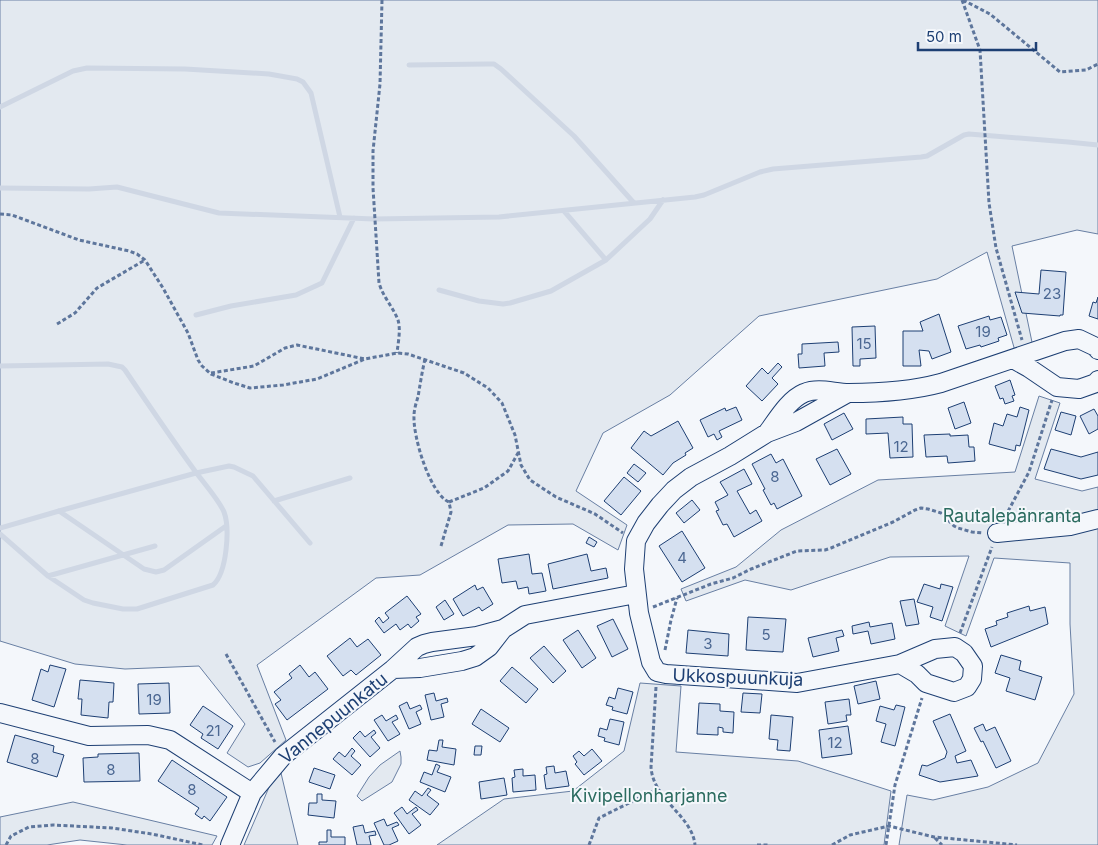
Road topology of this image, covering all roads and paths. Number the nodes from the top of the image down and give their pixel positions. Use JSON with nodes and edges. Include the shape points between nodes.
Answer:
{"nodes":[{"id":1,"x":382,"y":0,"type":"edge"},
{"id":2,"x":1098,"y":66,"type":"edge"},
{"id":3,"x":0,"y":214,"type":"edge"},
{"id":4,"x":145,"y":260,"type":"junction"},
{"id":5,"x":57,"y":324,"type":"dead end"},
{"id":6,"x":1098,"y":350,"type":"edge"},
{"id":7,"x":397,"y":353,"type":"junction"},
{"id":8,"x":1019,"y":357,"type":"junction"},
{"id":9,"x":366,"y":359,"type":"junction"},
{"id":10,"x":425,"y":359,"type":"junction"},
{"id":11,"x":211,"y":374,"type":"junction"},
{"id":12,"x":1098,"y":380,"type":"edge"},
{"id":13,"x":518,"y":453,"type":"junction"},
{"id":14,"x":449,"y":502,"type":"junction"},
{"id":15,"x":1098,"y":519,"type":"edge"},
{"id":16,"x":997,"y":533,"type":"joint"},
{"id":17,"x":636,"y":541,"type":"junction"},
{"id":18,"x":441,"y":546,"type":"dead end"},
{"id":19,"x":636,"y":594,"type":"junction"},
{"id":20,"x":678,"y":597,"type":"junction"},
{"id":21,"x":639,"y":614,"type":"junction"},
{"id":22,"x":503,"y":630,"type":"junction"},
{"id":23,"x":226,"y":654,"type":"dead end"},
{"id":24,"x":900,"y":664,"type":"junction"},
{"id":25,"x":393,"y":669,"type":"junction"},
{"id":26,"x":657,"y":672,"type":"junction"},
{"id":27,"x":926,"y":683,"type":"junction"},
{"id":28,"x":0,"y":713,"type":"edge"},
{"id":29,"x":283,"y":756,"type":"junction"},
{"id":30,"x":657,"y":788,"type":"junction"},
{"id":31,"x":252,"y":793,"type":"junction"},
{"id":32,"x":889,"y":826,"type":"junction"},
{"id":33,"x":934,"y":837,"type":"junction"},
{"id":34,"x":6,"y":845,"type":"edge"},
{"id":35,"x":203,"y":845,"type":"edge"},
{"id":36,"x":230,"y":845,"type":"edge"},
{"id":37,"x":589,"y":845,"type":"edge"},
{"id":38,"x":695,"y":845,"type":"edge"},
{"id":39,"x":757,"y":845,"type":"edge"},
{"id":40,"x":768,"y":845,"type":"edge"},
{"id":41,"x":832,"y":845,"type":"edge"},
{"id":42,"x":886,"y":845,"type":"edge"},
{"id":43,"x":942,"y":845,"type":"edge"},
{"id":44,"x":1017,"y":845,"type":"edge"}],
"edges":[{"from":1,"to":7,"type":"path","via":[[372,188],[379,283],[398,321]]},
{"from":2,"to":8,"type":"path","via":[[1060,72],[990,14],[962,0],[980,50],[989,203]]},
{"from":3,"to":4,"type":"path","via":[[12,215],[79,240],[129,251]]},
{"from":4,"to":5,"type":"path","via":[[97,288],[74,313]]},
{"from":4,"to":11,"type":"path","via":[[188,332],[198,360]]},
{"from":6,"to":8,"type":"street","via":[[1079,339]]},
{"from":7,"to":9,"type":"path"},
{"from":7,"to":10,"type":"path"},
{"from":8,"to":12,"type":"street","via":[[1028,368],[1056,388],[1079,389]]},
{"from":8,"to":17,"type":"street","via":[[922,388],[848,393],[796,422],[767,433],[691,477],[655,511]]},
{"from":9,"to":11,"type":"path","via":[[317,379],[283,385],[250,388]]},
{"from":9,"to":11,"type":"path","via":[[297,345],[285,348],[254,366]]},
{"from":10,"to":13,"type":"path","via":[[464,373],[488,388],[502,403],[515,435]]},
{"from":10,"to":14,"type":"path","via":[[414,416],[415,432],[430,481],[441,497]]},
{"from":13,"to":14,"type":"path","via":[[508,471],[484,488]]},
{"from":13,"to":17,"type":"path","via":[[530,480],[556,497],[595,514]]},
{"from":14,"to":18,"type":"path","via":[[451,512]]},
{"from":15,"to":16,"type":"street","via":[[1070,526]]},
{"from":16,"to":20,"type":"path","via":[[958,528],[941,513],[921,508],[831,548],[797,551]]},
{"from":17,"to":19,"type":"street","name":"Ukkospuunkuja"},
{"from":19,"to":21,"type":"street","name":"Ukkospuunkuja"},
{"from":19,"to":22,"type":"street","name":"Vannepuunkatu","via":[[525,615]]},
{"from":20,"to":21,"type":"path"},
{"from":20,"to":26,"type":"path"},
{"from":21,"to":26,"type":"street","name":"Ukkospuunkuja","via":[[651,662]]},
{"from":22,"to":25,"type":"street","name":"Vannepuunkatu","via":[[424,644]]},
{"from":22,"to":25,"type":"street","name":"Vannepuunkatu","via":[[489,647],[475,657],[420,668]]},
{"from":23,"to":29,"type":"path"},
{"from":24,"to":26,"type":"street","name":"Ukkospuunkuja","via":[[797,683]]},
{"from":24,"to":27,"type":"street","name":"Ukkospuunkuja"},
{"from":24,"to":27,"type":"street","name":"Ukkospuunkuja","via":[[935,649],[955,647],[973,666],[972,679],[967,687],[954,692]]},
{"from":25,"to":29,"type":"street","name":"Vannepuunkatu"},
{"from":26,"to":30,"type":"path","via":[[650,767]]},
{"from":27,"to":32,"type":"path","via":[[895,785]]},
{"from":28,"to":31,"type":"street","via":[[89,736],[148,735],[170,740]]},
{"from":29,"to":31,"type":"street","name":"Vannepuunkatu"},
{"from":30,"to":37,"type":"path","via":[[599,818]]},
{"from":30,"to":38,"type":"path","via":[[693,833]]},
{"from":31,"to":36,"type":"street","name":"Vannepuunkatu"},
{"from":32,"to":33,"type":"path"},
{"from":32,"to":41,"type":"path","via":[[850,835]]},
{"from":32,"to":42,"type":"path"},
{"from":33,"to":43,"type":"path"},
{"from":33,"to":44,"type":"path"},
{"from":34,"to":35,"type":"path","via":[[12,836],[29,827],[53,825],[112,828]]},
{"from":39,"to":40,"type":"path"}]}
